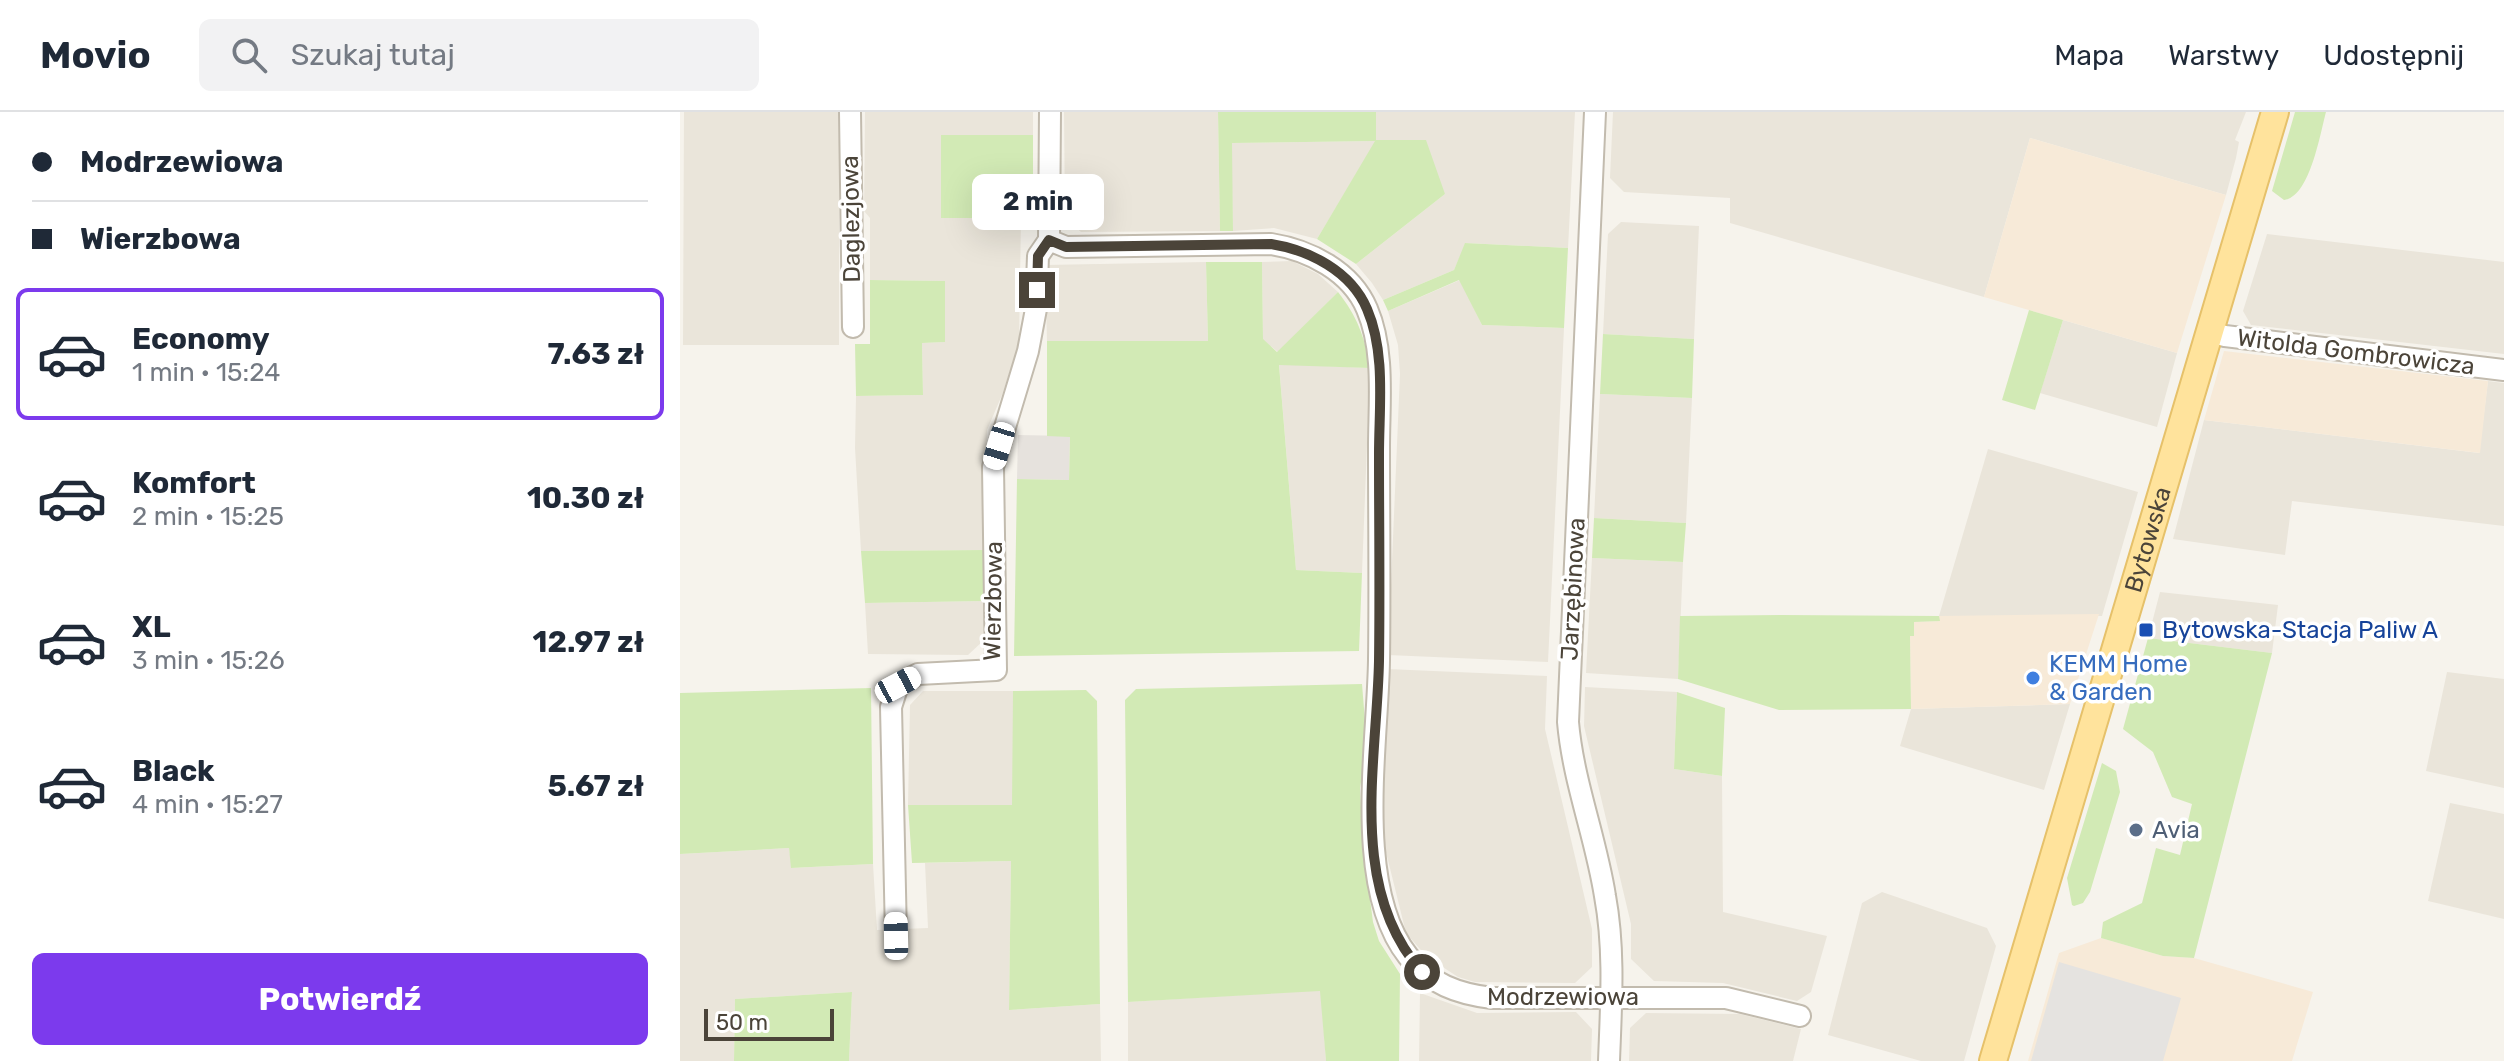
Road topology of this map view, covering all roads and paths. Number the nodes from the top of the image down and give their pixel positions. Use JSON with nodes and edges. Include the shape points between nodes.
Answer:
{"nodes":[{"id":1,"x":850,"y":112,"type":"edge"},
{"id":2,"x":1050,"y":112,"type":"edge"},
{"id":3,"x":1595,"y":112,"type":"edge"},
{"id":4,"x":2275,"y":112,"type":"edge"},
{"id":5,"x":1049,"y":240,"type":"junction"},
{"id":6,"x":853,"y":327,"type":"dead end"},
{"id":7,"x":2209,"y":332,"type":"junction"},
{"id":8,"x":2504,"y":370,"type":"edge"},
{"id":9,"x":896,"y":936,"type":"dead end"},
{"id":10,"x":1610,"y":997,"type":"junction"},
{"id":11,"x":1800,"y":1016,"type":"dead end"},
{"id":12,"x":1609,"y":1061,"type":"edge"},
{"id":13,"x":1993,"y":1061,"type":"edge"}],
"edges":[{"from":1,"to":6,"type":"street","name":"Daglezjowa"},
{"from":2,"to":5,"type":"street"},
{"from":3,"to":10,"type":"street","name":"Jarzębinowa","via":[[1568,722],[1606,897]]},
{"from":4,"to":7,"type":"main road","name":"Bytowska"},
{"from":5,"to":9,"type":"street","name":"Wierzbowa","via":[[1038,256],[1028,351],[993,467],[996,670],[918,674],[898,685],[891,707]]},
{"from":5,"to":10,"type":"street","name":"Modrzewiowa","via":[[1066,247],[1287,246],[1327,264],[1355,290],[1372,324],[1379,375],[1379,662],[1372,833],[1374,863],[1391,925],[1422,972],[1466,995]]},
{"from":7,"to":8,"type":"street","name":"Witolda Gombrowicza"},
{"from":7,"to":13,"type":"main road","name":"Bytowska"},
{"from":10,"to":11,"type":"street","name":"Modrzewiowa","via":[[1726,998]]},
{"from":10,"to":12,"type":"street","name":"Jarzębinowa"}]}
